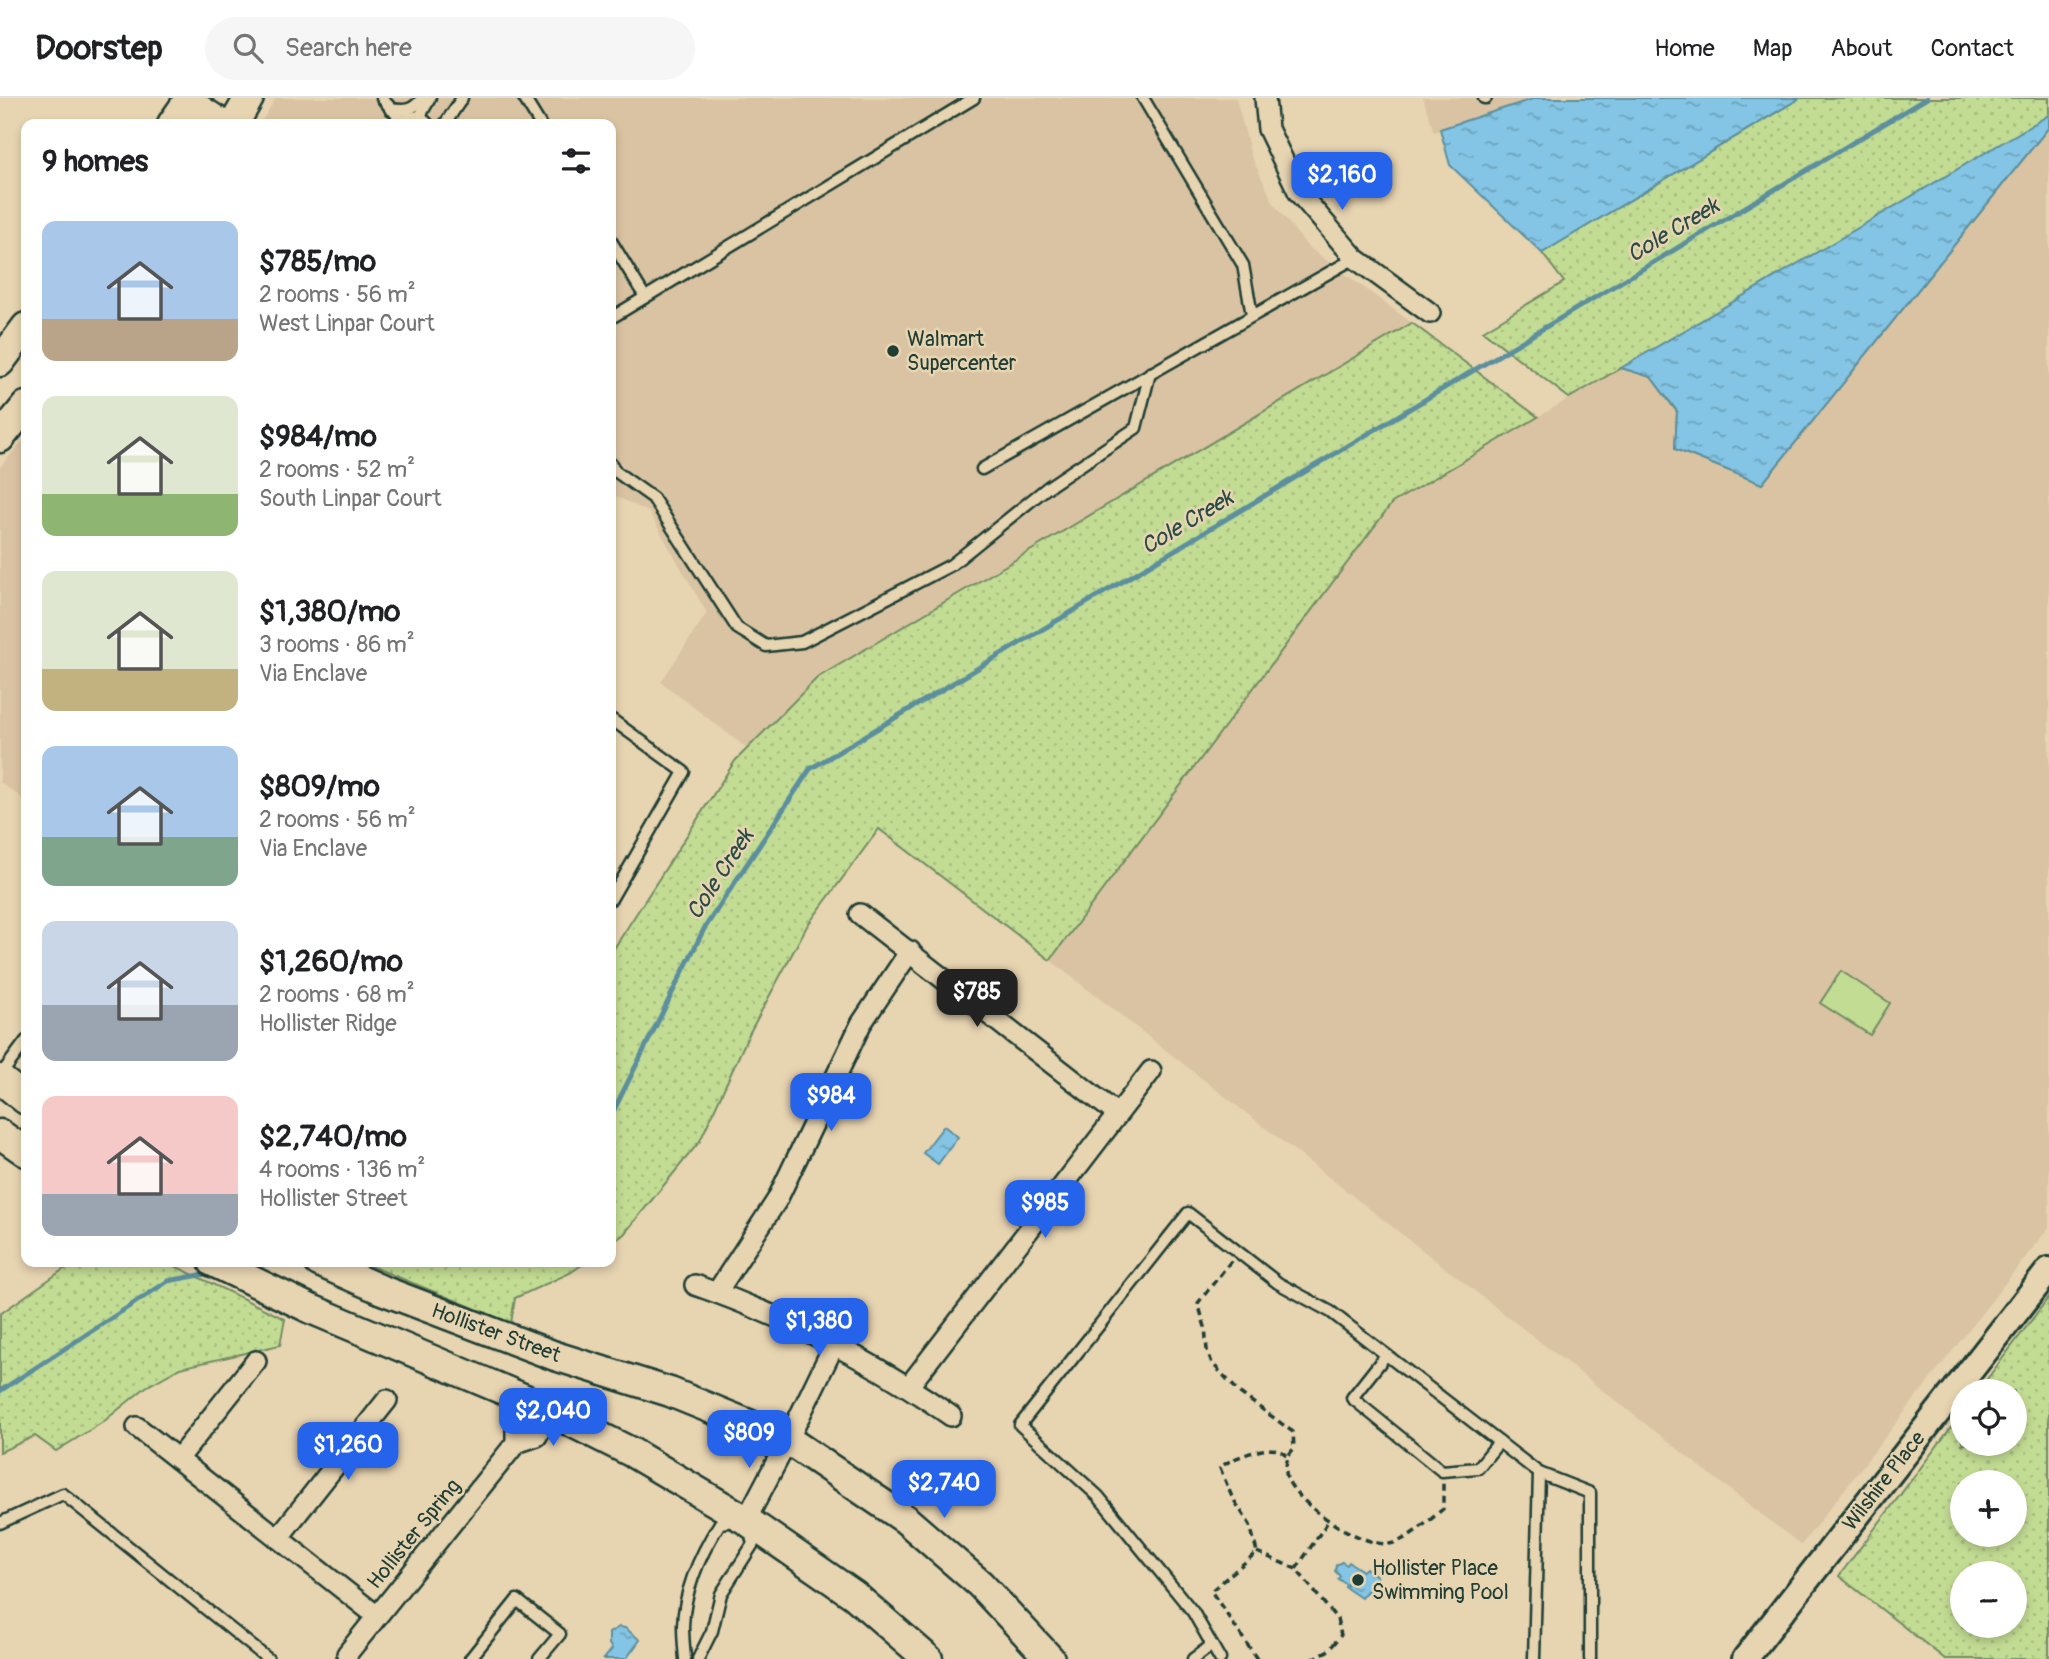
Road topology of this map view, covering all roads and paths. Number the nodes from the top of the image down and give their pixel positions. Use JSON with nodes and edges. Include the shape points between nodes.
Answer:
{"nodes":[{"id":1,"x":249,"y":98,"type":"edge"},
{"id":2,"x":382,"y":98,"type":"edge"},
{"id":3,"x":422,"y":98,"type":"edge"},
{"id":4,"x":430,"y":98,"type":"edge"},
{"id":5,"x":463,"y":98,"type":"edge"},
{"id":6,"x":524,"y":98,"type":"edge"},
{"id":7,"x":974,"y":98,"type":"edge"},
{"id":8,"x":1143,"y":98,"type":"edge"},
{"id":9,"x":1265,"y":98,"type":"edge"},
{"id":10,"x":183,"y":108,"type":"edge"},
{"id":11,"x":390,"y":109,"type":"junction"},
{"id":12,"x":419,"y":116,"type":"junction"},
{"id":13,"x":210,"y":119,"type":"edge"},
{"id":14,"x":237,"y":119,"type":"edge"},
{"id":15,"x":400,"y":119,"type":"edge"},
{"id":16,"x":406,"y":119,"type":"edge"},
{"id":17,"x":422,"y":119,"type":"edge"},
{"id":18,"x":448,"y":119,"type":"edge"},
{"id":19,"x":537,"y":119,"type":"edge"},
{"id":20,"x":616,"y":249,"type":"edge"},
{"id":21,"x":1356,"y":258,"type":"junction"},
{"id":22,"x":645,"y":298,"type":"junction"},
{"id":23,"x":1430,"y":313,"type":"dead end"},
{"id":24,"x":616,"y":315,"type":"edge"},
{"id":25,"x":1252,"y":315,"type":"junction"},
{"id":26,"x":21,"y":334,"type":"edge"},
{"id":27,"x":0,"y":362,"type":"edge"},
{"id":28,"x":1150,"y":373,"type":"junction"},
{"id":29,"x":21,"y":412,"type":"edge"},
{"id":30,"x":0,"y":438,"type":"edge"},
{"id":31,"x":982,"y":469,"type":"dead end"},
{"id":32,"x":616,"y":472,"type":"edge"},
{"id":33,"x":616,"y":723,"type":"edge"},
{"id":34,"x":616,"y":890,"type":"edge"},
{"id":35,"x":860,"y":914,"type":"dead end"},
{"id":36,"x":910,"y":951,"type":"junction"},
{"id":37,"x":21,"y":1048,"type":"edge"},
{"id":38,"x":1151,"y":1070,"type":"dead end"},
{"id":39,"x":0,"y":1078,"type":"edge"},
{"id":40,"x":21,"y":1096,"type":"edge"},
{"id":41,"x":1116,"y":1114,"type":"junction"},
{"id":42,"x":0,"y":1134,"type":"edge"},
{"id":43,"x":21,"y":1149,"type":"edge"},
{"id":44,"x":1237,"y":1253,"type":"junction"},
{"id":45,"x":223,"y":1267,"type":"edge"},
{"id":46,"x":330,"y":1267,"type":"edge"},
{"id":47,"x":2049,"y":1270,"type":"edge"},
{"id":48,"x":695,"y":1285,"type":"dead end"},
{"id":49,"x":717,"y":1292,"type":"junction"},
{"id":50,"x":835,"y":1343,"type":"junction"},
{"id":51,"x":1386,"y":1355,"type":"junction"},
{"id":52,"x":256,"y":1361,"type":"dead end"},
{"id":53,"x":909,"y":1386,"type":"junction"},
{"id":54,"x":387,"y":1401,"type":"dead end"},
{"id":55,"x":537,"y":1404,"type":"junction"},
{"id":56,"x":951,"y":1416,"type":"dead end"},
{"id":57,"x":137,"y":1427,"type":"dead end"},
{"id":58,"x":788,"y":1440,"type":"junction"},
{"id":59,"x":1499,"y":1442,"type":"junction"},
{"id":60,"x":1289,"y":1456,"type":"junction"},
{"id":61,"x":178,"y":1459,"type":"junction"},
{"id":62,"x":1443,"y":1471,"type":"junction"},
{"id":63,"x":1539,"y":1473,"type":"junction"},
{"id":64,"x":746,"y":1520,"type":"junction"},
{"id":65,"x":1329,"y":1520,"type":"junction"},
{"id":66,"x":0,"y":1523,"type":"edge"},
{"id":67,"x":278,"y":1538,"type":"junction"},
{"id":68,"x":1257,"y":1552,"type":"junction"},
{"id":69,"x":1296,"y":1569,"type":"junction"},
{"id":70,"x":377,"y":1616,"type":"junction"},
{"id":71,"x":1212,"y":1645,"type":"junction"},
{"id":72,"x":347,"y":1654,"type":"dead end"},
{"id":73,"x":268,"y":1659,"type":"edge"},
{"id":74,"x":470,"y":1659,"type":"edge"},
{"id":75,"x":539,"y":1659,"type":"edge"},
{"id":76,"x":685,"y":1659,"type":"edge"},
{"id":77,"x":698,"y":1659,"type":"edge"},
{"id":78,"x":928,"y":1659,"type":"edge"},
{"id":79,"x":1049,"y":1659,"type":"edge"},
{"id":80,"x":1193,"y":1659,"type":"edge"},
{"id":81,"x":1220,"y":1659,"type":"edge"},
{"id":82,"x":1257,"y":1659,"type":"edge"},
{"id":83,"x":1312,"y":1659,"type":"edge"},
{"id":84,"x":1534,"y":1659,"type":"edge"},
{"id":85,"x":1590,"y":1659,"type":"edge"},
{"id":86,"x":1745,"y":1659,"type":"edge"}],
"edges":[{"from":1,"to":14,"type":"main road"},
{"from":2,"to":11,"type":"lane"},
{"from":3,"to":11,"type":"lane","via":[[416,107],[405,111]]},
{"from":4,"to":12,"type":"lane"},
{"from":5,"to":18,"type":"lane"},
{"from":6,"to":19,"type":"lane"},
{"from":7,"to":22,"type":"lane"},
{"from":8,"to":25,"type":"lane","via":[[1243,265]]},
{"from":9,"to":21,"type":"street","via":[[1268,129],[1299,193]]},
{"from":10,"to":13,"type":"main road"},
{"from":11,"to":15,"type":"lane"},
{"from":12,"to":16,"type":"lane"},
{"from":12,"to":17,"type":"lane"},
{"from":20,"to":22,"type":"lane"},
{"from":21,"to":23,"type":"street"},
{"from":21,"to":25,"type":"lane"},
{"from":22,"to":24,"type":"lane"},
{"from":25,"to":28,"type":"lane"},
{"from":26,"to":27,"type":"main road"},
{"from":28,"to":31,"type":"lane"},
{"from":28,"to":32,"type":"lane","via":[[1136,428],[1048,487],[951,565],[802,642],[766,646],[737,628],[653,498]]},
{"from":29,"to":30,"type":"main road"},
{"from":33,"to":34,"type":"lane","via":[[684,772]]},
{"from":35,"to":36,"type":"street"},
{"from":36,"to":41,"type":"street"},
{"from":36,"to":49,"type":"street","via":[[861,1024],[777,1200]]},
{"from":37,"to":39,"type":"lane"},
{"from":38,"to":41,"type":"street"},
{"from":39,"to":40,"type":"main road"},
{"from":41,"to":53,"type":"street"},
{"from":42,"to":43,"type":"main road"},
{"from":44,"to":51,"type":"lane","via":[[1278,1283],[1331,1312]]},
{"from":44,"to":60,"type":"path","via":[[1198,1303],[1207,1350],[1212,1363],[1240,1393],[1293,1432],[1295,1444]]},
{"from":44,"to":71,"type":"lane","via":[[1188,1213],[1020,1425],[1098,1496],[1193,1612]]},
{"from":45,"to":55,"type":"main road"},
{"from":46,"to":58,"type":"main road","name":"Hollister Street","via":[[555,1356],[670,1392]]},
{"from":47,"to":86,"type":"street","name":"Wilshire Place"},
{"from":48,"to":49,"type":"street"},
{"from":49,"to":50,"type":"street"},
{"from":50,"to":53,"type":"street"},
{"from":50,"to":58,"type":"street"},
{"from":51,"to":59,"type":"lane"},
{"from":51,"to":62,"type":"lane","via":[[1352,1398]]},
{"from":52,"to":61,"type":"street"},
{"from":53,"to":56,"type":"street"},
{"from":54,"to":67,"type":"street"},
{"from":55,"to":64,"type":"main road","via":[[631,1452]]},
{"from":55,"to":70,"type":"street","name":"Hollister Spring","via":[[516,1426],[516,1443]]},
{"from":57,"to":61,"type":"street"},
{"from":58,"to":64,"type":"street"},
{"from":58,"to":79,"type":"main road","name":"Hollister Street","via":[[905,1519],[980,1584]]},
{"from":59,"to":62,"type":"lane","via":[[1478,1468]]},
{"from":59,"to":63,"type":"lane"},
{"from":60,"to":65,"type":"path","via":[[1285,1470],[1289,1482]]},
{"from":60,"to":68,"type":"path","via":[[1277,1449],[1239,1455],[1220,1468],[1250,1525]]},
{"from":61,"to":67,"type":"street"},
{"from":62,"to":65,"type":"path","via":[[1443,1508],[1400,1540],[1386,1544],[1368,1540]]},
{"from":63,"to":84,"type":"lane"},
{"from":63,"to":85,"type":"lane","via":[[1590,1493]]},
{"from":64,"to":76,"type":"lane","via":[[720,1523],[708,1541],[685,1614]]},
{"from":64,"to":77,"type":"lane","via":[[753,1544],[721,1594],[712,1631]]},
{"from":64,"to":78,"type":"main road","via":[[854,1595]]},
{"from":65,"to":69,"type":"path"},
{"from":66,"to":73,"type":"lane","via":[[63,1494]]},
{"from":67,"to":70,"type":"street"},
{"from":68,"to":69,"type":"path"},
{"from":68,"to":82,"type":"path","via":[[1211,1591]]},
{"from":69,"to":83,"type":"path","via":[[1337,1619],[1341,1635],[1329,1650]]},
{"from":70,"to":72,"type":"street","name":"Hollister Spring"},
{"from":71,"to":80,"type":"lane"},
{"from":71,"to":81,"type":"lane"},
{"from":74,"to":75,"type":"lane","via":[[517,1600],[560,1634]]}]}
